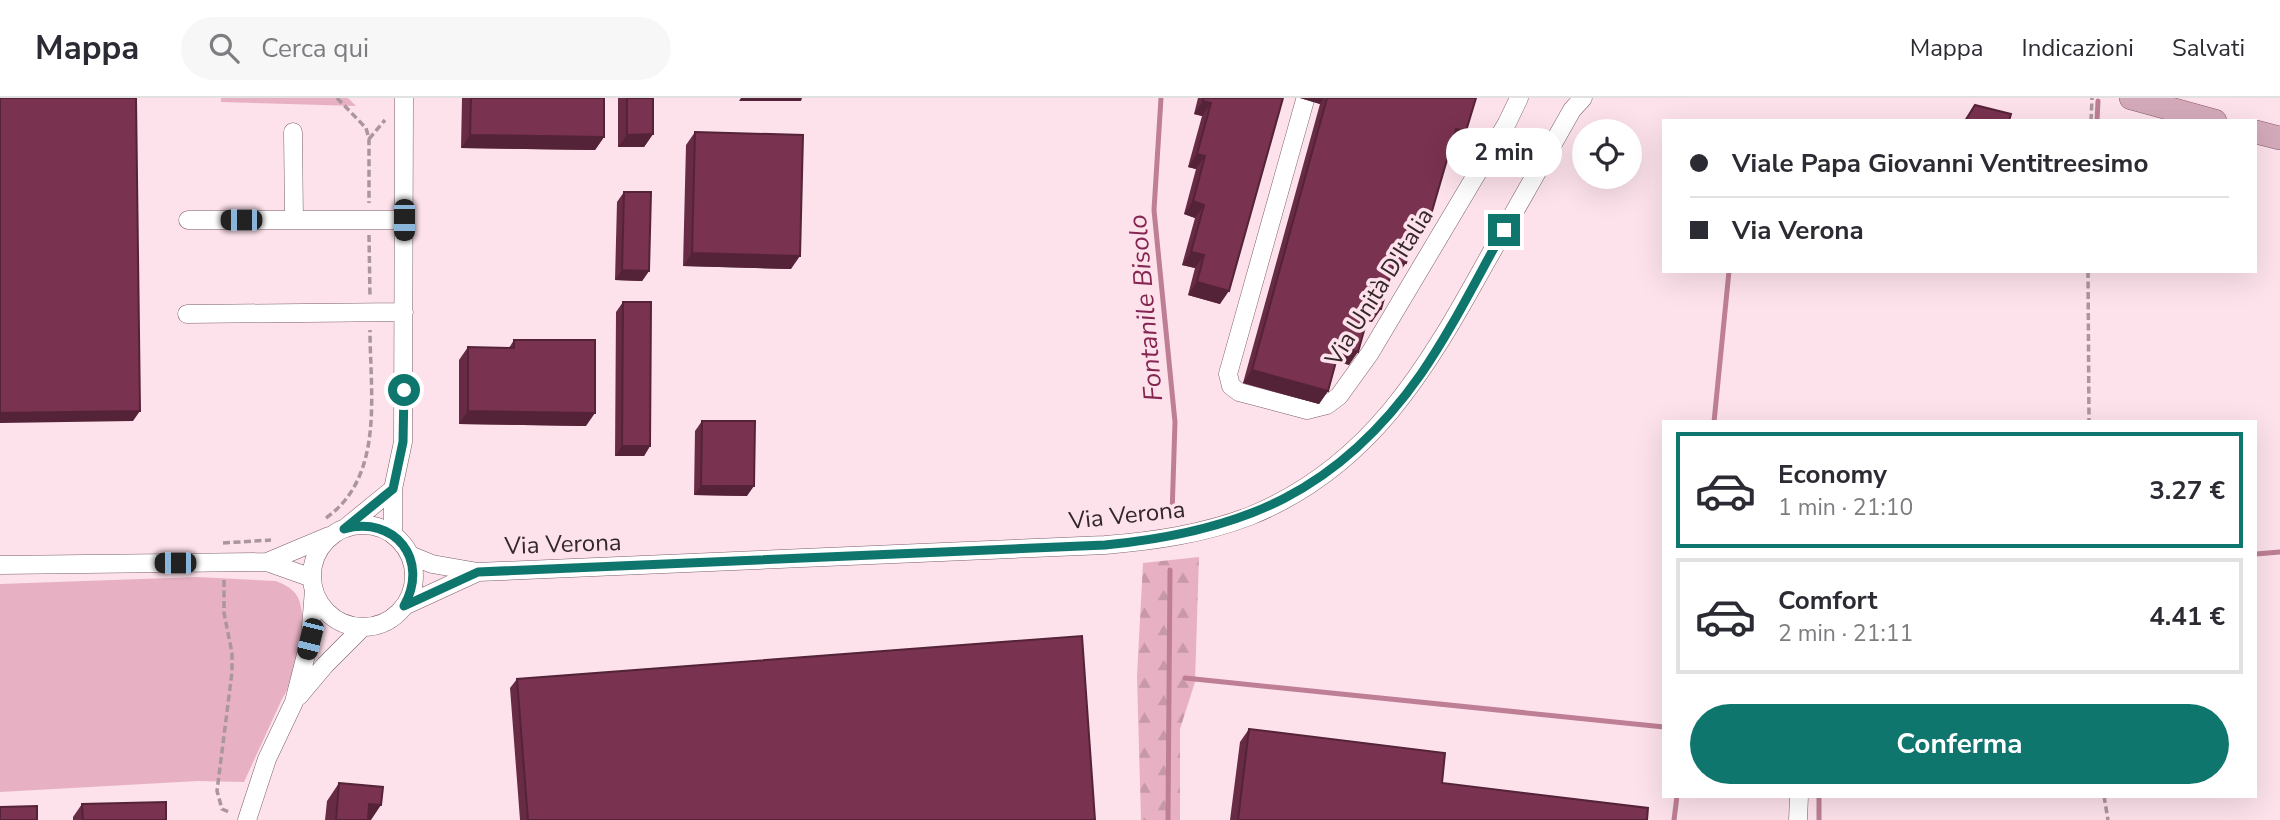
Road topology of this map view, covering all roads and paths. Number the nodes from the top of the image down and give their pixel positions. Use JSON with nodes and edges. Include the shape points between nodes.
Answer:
{"nodes":[{"id":1,"x":337,"y":98,"type":"edge"},
{"id":2,"x":404,"y":98,"type":"edge"},
{"id":3,"x":1519,"y":98,"type":"edge"},
{"id":4,"x":2092,"y":98,"type":"edge"},
{"id":5,"x":2131,"y":98,"type":"edge"},
{"id":6,"x":1305,"y":100,"type":"dead end"},
{"id":7,"x":1576,"y":102,"type":"edge"},
{"id":8,"x":385,"y":110,"type":"dead end"},
{"id":9,"x":2091,"y":119,"type":"edge"},
{"id":10,"x":2208,"y":119,"type":"edge"},
{"id":11,"x":293,"y":132,"type":"dead end"},
{"id":12,"x":2257,"y":132,"type":"edge"},
{"id":13,"x":2280,"y":138,"type":"edge"},
{"id":14,"x":369,"y":139,"type":"junction"},
{"id":15,"x":188,"y":220,"type":"dead end"},
{"id":16,"x":294,"y":220,"type":"junction"},
{"id":17,"x":369,"y":220,"type":"junction"},
{"id":18,"x":404,"y":220,"type":"junction"},
{"id":19,"x":2088,"y":273,"type":"edge"},
{"id":20,"x":370,"y":312,"type":"junction"},
{"id":21,"x":404,"y":312,"type":"junction"},
{"id":22,"x":187,"y":314,"type":"dead end"},
{"id":23,"x":2089,"y":420,"type":"edge"},
{"id":24,"x":393,"y":489,"type":"junction"},
{"id":25,"x":333,"y":528,"type":"junction"},
{"id":26,"x":393,"y":535,"type":"junction"},
{"id":27,"x":273,"y":540,"type":"dead end"},
{"id":28,"x":212,"y":543,"type":"dead end"},
{"id":29,"x":225,"y":543,"type":"junction"},
{"id":30,"x":410,"y":555,"type":"junction"},
{"id":31,"x":225,"y":562,"type":"junction"},
{"id":32,"x":267,"y":562,"type":"junction"},
{"id":33,"x":0,"y":565,"type":"edge"},
{"id":34,"x":478,"y":572,"type":"junction"},
{"id":35,"x":313,"y":584,"type":"junction"},
{"id":36,"x":404,"y":606,"type":"junction"},
{"id":37,"x":363,"y":627,"type":"junction"},
{"id":38,"x":295,"y":702,"type":"junction"},
{"id":39,"x":1799,"y":798,"type":"edge"},
{"id":40,"x":2105,"y":798,"type":"edge"},
{"id":41,"x":247,"y":820,"type":"edge"},
{"id":42,"x":1798,"y":820,"type":"edge"},
{"id":43,"x":2108,"y":820,"type":"edge"}],
"edges":[{"from":1,"to":14,"type":"path","via":[[366,128]]},
{"from":2,"to":18,"type":"street"},
{"from":3,"to":6,"type":"street","name":"Via Unità D'Italia","via":[[1370,353],[1339,396],[1307,410],[1239,392],[1231,386],[1228,374]]},
{"from":4,"to":9,"type":"path"},
{"from":5,"to":10,"type":"main road"},
{"from":7,"to":34,"type":"street","name":"Via Verona","via":[[1450,327],[1404,397],[1350,454],[1297,491],[1250,515],[1183,535],[1105,545]]},
{"from":8,"to":14,"type":"path","via":[[385,122]]},
{"from":11,"to":16,"type":"street"},
{"from":12,"to":13,"type":"main road"},
{"from":14,"to":17,"type":"path"},
{"from":15,"to":16,"type":"street"},
{"from":16,"to":17,"type":"street"},
{"from":17,"to":18,"type":"street"},
{"from":17,"to":20,"type":"path"},
{"from":18,"to":21,"type":"street"},
{"from":19,"to":23,"type":"path"},
{"from":20,"to":21,"type":"street"},
{"from":20,"to":22,"type":"street"},
{"from":20,"to":25,"type":"path","via":[[369,446],[354,488],[331,514]]},
{"from":21,"to":24,"type":"street","via":[[403,442]]},
{"from":24,"to":25,"type":"street"},
{"from":24,"to":26,"type":"street"},
{"from":25,"to":26,"type":"street","via":[[370,526]]},
{"from":25,"to":32,"type":"street"},
{"from":25,"to":35,"type":"street","via":[[314,562]]},
{"from":26,"to":30,"type":"street"},
{"from":27,"to":29,"type":"path"},
{"from":28,"to":29,"type":"path"},
{"from":29,"to":31,"type":"path"},
{"from":30,"to":34,"type":"street","name":"Via Verona","via":[[432,565]]},
{"from":30,"to":36,"type":"street","via":[[414,582]]},
{"from":31,"to":32,"type":"street"},
{"from":31,"to":33,"type":"street"},
{"from":31,"to":41,"type":"path","via":[[224,613],[232,672],[217,791],[222,809]]},
{"from":32,"to":35,"type":"street"},
{"from":34,"to":36,"type":"street","name":"Via Verona"},
{"from":35,"to":37,"type":"street","via":[[333,617]]},
{"from":35,"to":38,"type":"street","via":[[310,639]]},
{"from":36,"to":37,"type":"street","via":[[386,621]]},
{"from":37,"to":38,"type":"street"},
{"from":38,"to":41,"type":"street","via":[[267,759]]},
{"from":39,"to":42,"type":"street"},
{"from":40,"to":43,"type":"path"}]}
